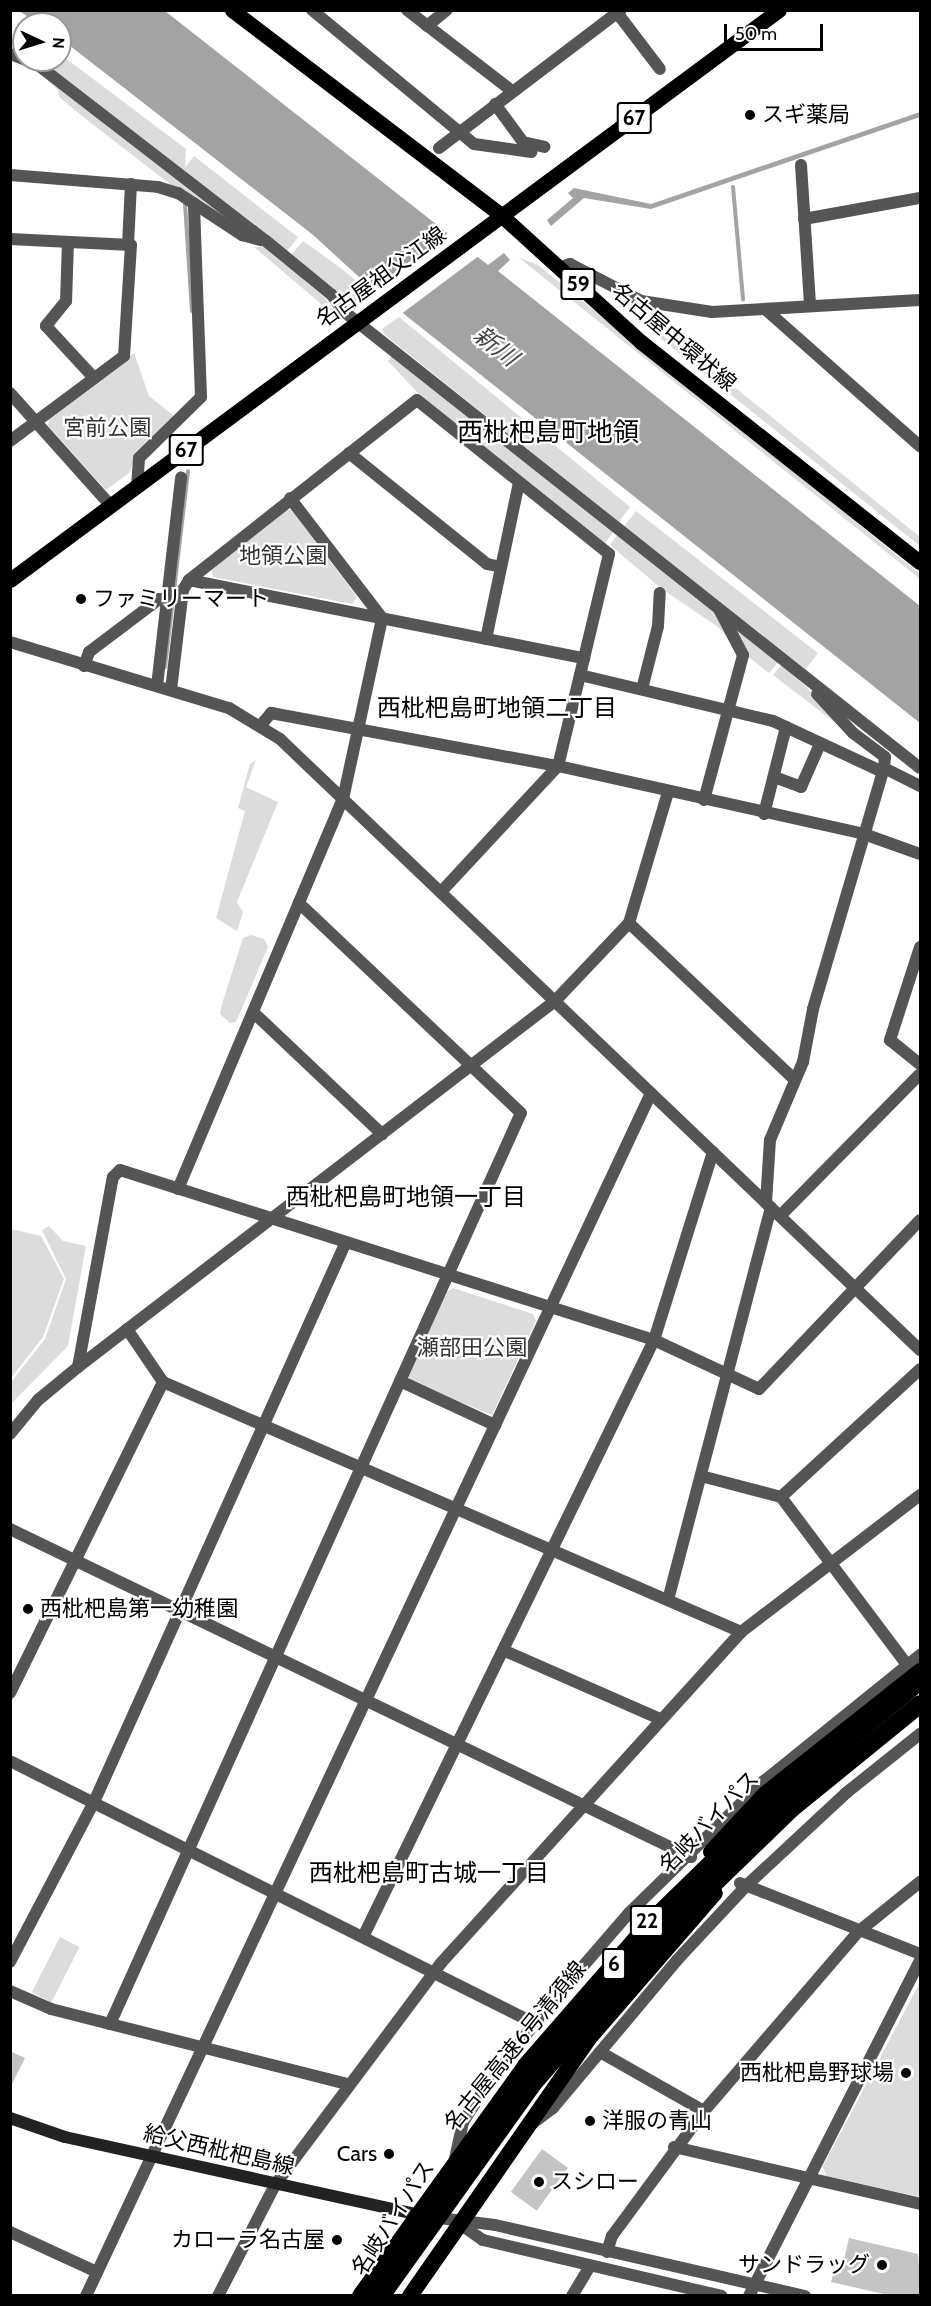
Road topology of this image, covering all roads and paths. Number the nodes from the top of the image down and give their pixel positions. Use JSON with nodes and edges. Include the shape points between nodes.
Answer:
{"nodes":[{"id":1,"x":232,"y":10,"type":"edge"},
{"id":2,"x":312,"y":10,"type":"edge"},
{"id":3,"x":407,"y":10,"type":"edge"},
{"id":4,"x":447,"y":10,"type":"edge"},
{"id":5,"x":779,"y":10,"type":"edge"},
{"id":6,"x":618,"y":11,"type":"edge"},
{"id":7,"x":428,"y":26,"type":"junction"},
{"id":8,"x":660,"y":69,"type":"dead end"},
{"id":9,"x":47,"y":72,"type":"edge"},
{"id":10,"x":512,"y":91,"type":"junction"},
{"id":11,"x":495,"y":104,"type":"junction"},
{"id":12,"x":460,"y":131,"type":"junction"},
{"id":13,"x":544,"y":147,"type":"dead end"},
{"id":14,"x":439,"y":148,"type":"dead end"},
{"id":15,"x":531,"y":152,"type":"dead end"},
{"id":16,"x":801,"y":165,"type":"dead end"},
{"id":17,"x":10,"y":175,"type":"edge"},
{"id":18,"x":131,"y":184,"type":"junction"},
{"id":19,"x":921,"y":198,"type":"edge"},
{"id":20,"x":194,"y":203,"type":"junction"},
{"id":21,"x":804,"y":219,"type":"junction"},
{"id":22,"x":495,"y":221,"type":"junction"},
{"id":23,"x":10,"y":239,"type":"edge"},
{"id":24,"x":266,"y":241,"type":"junction"},
{"id":25,"x":68,"y":242,"type":"junction"},
{"id":26,"x":128,"y":244,"type":"junction"},
{"id":27,"x":559,"y":268,"type":"junction"},
{"id":28,"x":921,"y":300,"type":"edge"},
{"id":29,"x":810,"y":306,"type":"junction"},
{"id":30,"x":765,"y":309,"type":"junction"},
{"id":31,"x":359,"y":320,"type":"junction"},
{"id":32,"x":94,"y":378,"type":"junction"},
{"id":33,"x":10,"y":393,"type":"edge"},
{"id":34,"x":36,"y":422,"type":"junction"},
{"id":35,"x":10,"y":441,"type":"edge"},
{"id":36,"x":921,"y":446,"type":"edge"},
{"id":37,"x":349,"y":453,"type":"junction"},
{"id":38,"x":181,"y":477,"type":"dead end"},
{"id":39,"x":519,"y":482,"type":"junction"},
{"id":40,"x":137,"y":487,"type":"junction"},
{"id":41,"x":290,"y":498,"type":"junction"},
{"id":42,"x":111,"y":506,"type":"junction"},
{"id":43,"x":918,"y":558,"type":"edge"},
{"id":44,"x":501,"y":567,"type":"junction"},
{"id":45,"x":10,"y":580,"type":"edge"},
{"id":46,"x":189,"y":580,"type":"junction"},
{"id":47,"x":660,"y":593,"type":"dead end"},
{"id":48,"x":167,"y":600,"type":"junction"},
{"id":49,"x":718,"y":607,"type":"junction"},
{"id":50,"x":382,"y":618,"type":"junction"},
{"id":51,"x":486,"y":639,"type":"junction"},
{"id":52,"x":10,"y":642,"type":"edge"},
{"id":53,"x":584,"y":658,"type":"junction"},
{"id":54,"x":84,"y":666,"type":"junction"},
{"id":55,"x":792,"y":667,"type":"junction"},
{"id":56,"x":580,"y":675,"type":"junction"},
{"id":57,"x":157,"y":686,"type":"junction"},
{"id":58,"x":642,"y":689,"type":"junction"},
{"id":59,"x":171,"y":690,"type":"junction"},
{"id":60,"x":728,"y":709,"type":"junction"},
{"id":61,"x":261,"y":725,"type":"junction"},
{"id":62,"x":786,"y":727,"type":"junction"},
{"id":63,"x":358,"y":729,"type":"junction"},
{"id":64,"x":820,"y":744,"type":"junction"},
{"id":65,"x":558,"y":766,"type":"junction"},
{"id":66,"x":921,"y":768,"type":"edge"},
{"id":67,"x":883,"y":770,"type":"junction"},
{"id":68,"x":774,"y":777,"type":"junction"},
{"id":69,"x":921,"y":786,"type":"edge"},
{"id":70,"x":668,"y":792,"type":"junction"},
{"id":71,"x":343,"y":799,"type":"junction"},
{"id":72,"x":704,"y":800,"type":"junction"},
{"id":73,"x":764,"y":814,"type":"junction"},
{"id":74,"x":864,"y":834,"type":"junction"},
{"id":75,"x":921,"y":854,"type":"edge"},
{"id":76,"x":441,"y":892,"type":"junction"},
{"id":77,"x":299,"y":903,"type":"junction"},
{"id":78,"x":629,"y":922,"type":"junction"},
{"id":79,"x":921,"y":947,"type":"edge"},
{"id":80,"x":555,"y":1001,"type":"junction"},
{"id":81,"x":253,"y":1012,"type":"junction"},
{"id":82,"x":921,"y":1064,"type":"edge"},
{"id":83,"x":471,"y":1066,"type":"junction"},
{"id":84,"x":921,"y":1074,"type":"edge"},
{"id":85,"x":795,"y":1080,"type":"junction"},
{"id":86,"x":651,"y":1093,"type":"junction"},
{"id":87,"x":382,"y":1134,"type":"junction"},
{"id":88,"x":713,"y":1152,"type":"junction"},
{"id":89,"x":178,"y":1190,"type":"junction"},
{"id":90,"x":772,"y":1209,"type":"junction"},
{"id":91,"x":271,"y":1220,"type":"junction"},
{"id":92,"x":921,"y":1220,"type":"edge"},
{"id":93,"x":345,"y":1244,"type":"junction"},
{"id":94,"x":447,"y":1277,"type":"junction"},
{"id":95,"x":855,"y":1288,"type":"junction"},
{"id":96,"x":549,"y":1309,"type":"junction"},
{"id":97,"x":127,"y":1329,"type":"junction"},
{"id":98,"x":654,"y":1340,"type":"junction"},
{"id":99,"x":921,"y":1350,"type":"edge"},
{"id":100,"x":78,"y":1367,"type":"junction"},
{"id":101,"x":921,"y":1370,"type":"edge"},
{"id":102,"x":727,"y":1376,"type":"junction"},
{"id":103,"x":400,"y":1381,"type":"junction"},
{"id":104,"x":163,"y":1382,"type":"junction"},
{"id":105,"x":263,"y":1425,"type":"junction"},
{"id":106,"x":495,"y":1425,"type":"junction"},
{"id":107,"x":10,"y":1434,"type":"edge"},
{"id":108,"x":361,"y":1468,"type":"junction"},
{"id":109,"x":701,"y":1476,"type":"junction"},
{"id":110,"x":921,"y":1495,"type":"edge"},
{"id":111,"x":781,"y":1497,"type":"junction"},
{"id":112,"x":456,"y":1509,"type":"junction"},
{"id":113,"x":10,"y":1528,"type":"edge"},
{"id":114,"x":552,"y":1550,"type":"junction"},
{"id":115,"x":76,"y":1560,"type":"junction"},
{"id":116,"x":831,"y":1562,"type":"junction"},
{"id":117,"x":668,"y":1600,"type":"junction"},
{"id":118,"x":180,"y":1609,"type":"junction"},
{"id":119,"x":741,"y":1632,"type":"junction"},
{"id":120,"x":503,"y":1650,"type":"junction"},
{"id":121,"x":276,"y":1655,"type":"junction"},
{"id":122,"x":921,"y":1655,"type":"edge"},
{"id":123,"x":914,"y":1668,"type":"edge"},
{"id":124,"x":921,"y":1681,"type":"edge"},
{"id":125,"x":10,"y":1694,"type":"edge"},
{"id":126,"x":367,"y":1699,"type":"junction"},
{"id":127,"x":921,"y":1704,"type":"edge"},
{"id":128,"x":921,"y":1713,"type":"edge"},
{"id":129,"x":660,"y":1719,"type":"junction"},
{"id":130,"x":921,"y":1734,"type":"edge"},
{"id":131,"x":458,"y":1743,"type":"junction"},
{"id":132,"x":10,"y":1761,"type":"edge"},
{"id":133,"x":93,"y":1802,"type":"junction"},
{"id":134,"x":581,"y":1803,"type":"junction"},
{"id":135,"x":188,"y":1850,"type":"junction"},
{"id":136,"x":689,"y":1856,"type":"junction"},
{"id":137,"x":921,"y":1882,"type":"edge"},
{"id":138,"x":743,"y":1885,"type":"junction"},
{"id":139,"x":275,"y":1893,"type":"junction"},
{"id":140,"x":858,"y":1932,"type":"junction"},
{"id":141,"x":363,"y":1937,"type":"junction"},
{"id":142,"x":921,"y":1954,"type":"edge"},
{"id":143,"x":10,"y":1962,"type":"edge"},
{"id":144,"x":921,"y":1962,"type":"edge"},
{"id":145,"x":433,"y":1972,"type":"junction"},
{"id":146,"x":10,"y":1991,"type":"edge"},
{"id":147,"x":534,"y":2023,"type":"junction"},
{"id":148,"x":110,"y":2024,"type":"junction"},
{"id":149,"x":202,"y":2048,"type":"junction"},
{"id":150,"x":600,"y":2052,"type":"junction"},
{"id":151,"x":346,"y":2084,"type":"junction"},
{"id":152,"x":704,"y":2111,"type":"junction"},
{"id":153,"x":10,"y":2118,"type":"edge"},
{"id":154,"x":525,"y":2127,"type":"junction"},
{"id":155,"x":674,"y":2147,"type":"junction"},
{"id":156,"x":152,"y":2157,"type":"junction"},
{"id":157,"x":453,"y":2167,"type":"junction"},
{"id":158,"x":809,"y":2178,"type":"junction"},
{"id":159,"x":275,"y":2184,"type":"junction"},
{"id":160,"x":921,"y":2204,"type":"edge"},
{"id":161,"x":421,"y":2215,"type":"junction"},
{"id":162,"x":459,"y":2223,"type":"junction"},
{"id":163,"x":10,"y":2232,"type":"edge"},
{"id":164,"x":607,"y":2252,"type":"junction"},
{"id":165,"x":590,"y":2266,"type":"junction"},
{"id":166,"x":97,"y":2272,"type":"junction"},
{"id":167,"x":752,"y":2290,"type":"edge"},
{"id":168,"x":413,"y":2293,"type":"edge"},
{"id":169,"x":86,"y":2295,"type":"edge"},
{"id":170,"x":218,"y":2295,"type":"edge"},
{"id":171,"x":361,"y":2295,"type":"edge"},
{"id":172,"x":370,"y":2295,"type":"edge"},
{"id":173,"x":381,"y":2295,"type":"edge"},
{"id":174,"x":572,"y":2295,"type":"edge"},
{"id":175,"x":722,"y":2295,"type":"edge"},
{"id":176,"x":805,"y":2295,"type":"edge"}],
"edges":[{"from":1,"to":22,"type":"main road","name":"名古屋中環状線","number":"59"},
{"from":2,"to":12,"type":"street"},
{"from":3,"to":7,"type":"street"},
{"from":4,"to":7,"type":"street"},
{"from":5,"to":22,"type":"main road","name":"名古屋祖父江線","number":"67"},
{"from":6,"to":8,"type":"street"},
{"from":6,"to":10,"type":"street"},
{"from":7,"to":10,"type":"street"},
{"from":9,"to":24,"type":"street"},
{"from":10,"to":11,"type":"street"},
{"from":11,"to":12,"type":"street"},
{"from":11,"to":13,"type":"street","via":[[523,142]]},
{"from":12,"to":14,"type":"street"},
{"from":12,"to":15,"type":"street","via":[[474,144]]},
{"from":16,"to":21,"type":"street"},
{"from":17,"to":18,"type":"street"},
{"from":18,"to":20,"type":"street","via":[[158,187]]},
{"from":18,"to":26,"type":"street"},
{"from":19,"to":21,"type":"street"},
{"from":20,"to":24,"type":"street","via":[[242,235]]},
{"from":20,"to":40,"type":"street","via":[[201,396],[139,458]]},
{"from":21,"to":29,"type":"street"},
{"from":22,"to":27,"type":"main road","name":"名古屋中環状線","number":"59"},
{"from":22,"to":31,"type":"main road","name":"名古屋祖父江線","number":"67"},
{"from":23,"to":25,"type":"street"},
{"from":24,"to":31,"type":"street"},
{"from":25,"to":26,"type":"street"},
{"from":25,"to":32,"type":"street","via":[[66,301],[46,326]]},
{"from":26,"to":32,"type":"street","via":[[127,349]]},
{"from":27,"to":30,"type":"street","via":[[570,264],[641,301],[712,312]]},
{"from":27,"to":43,"type":"main road","name":"名古屋中環状線","number":"59","via":[[641,342]]},
{"from":28,"to":29,"type":"street"},
{"from":29,"to":30,"type":"street"},
{"from":30,"to":36,"type":"street"},
{"from":31,"to":40,"type":"main road","name":"名古屋祖父江線","number":"67"},
{"from":31,"to":49,"type":"street"},
{"from":32,"to":34,"type":"street"},
{"from":33,"to":34,"type":"street"},
{"from":34,"to":35,"type":"street"},
{"from":34,"to":42,"type":"street"},
{"from":37,"to":39,"type":"street","via":[[417,400]]},
{"from":37,"to":41,"type":"street"},
{"from":37,"to":44,"type":"street","via":[[488,564]]},
{"from":38,"to":48,"type":"street"},
{"from":39,"to":44,"type":"street"},
{"from":39,"to":53,"type":"street","via":[[609,554]]},
{"from":40,"to":42,"type":"main road","name":"名古屋祖父江線","number":"67"},
{"from":41,"to":46,"type":"street"},
{"from":41,"to":50,"type":"street"},
{"from":42,"to":45,"type":"main road","name":"名古屋祖父江線","number":"67"},
{"from":44,"to":51,"type":"street"},
{"from":46,"to":50,"type":"street"},
{"from":46,"to":59,"type":"street","via":[[183,590]]},
{"from":47,"to":58,"type":"street","via":[[658,626]]},
{"from":48,"to":54,"type":"street","via":[[159,599],[88,652]]},
{"from":48,"to":57,"type":"street"},
{"from":49,"to":55,"type":"street"},
{"from":49,"to":60,"type":"street","via":[[743,655]]},
{"from":50,"to":51,"type":"street"},
{"from":50,"to":63,"type":"street"},
{"from":51,"to":53,"type":"street"},
{"from":52,"to":54,"type":"street"},
{"from":53,"to":56,"type":"street"},
{"from":54,"to":57,"type":"street"},
{"from":55,"to":66,"type":"street"},
{"from":55,"to":67,"type":"street","via":[[853,733],[885,757]]},
{"from":56,"to":58,"type":"street"},
{"from":56,"to":65,"type":"street"},
{"from":57,"to":59,"type":"street"},
{"from":58,"to":60,"type":"street"},
{"from":59,"to":61,"type":"street","via":[[229,708]]},
{"from":60,"to":62,"type":"street"},
{"from":60,"to":72,"type":"street"},
{"from":61,"to":63,"type":"street","via":[[271,713]]},
{"from":61,"to":71,"type":"street"},
{"from":62,"to":64,"type":"street"},
{"from":62,"to":68,"type":"street"},
{"from":63,"to":65,"type":"street"},
{"from":63,"to":71,"type":"street"},
{"from":64,"to":67,"type":"street"},
{"from":64,"to":68,"type":"street","via":[[801,787]]},
{"from":65,"to":70,"type":"street"},
{"from":65,"to":76,"type":"street"},
{"from":67,"to":69,"type":"street"},
{"from":67,"to":74,"type":"street"},
{"from":68,"to":73,"type":"street"},
{"from":70,"to":72,"type":"street"},
{"from":70,"to":78,"type":"street"},
{"from":71,"to":76,"type":"street"},
{"from":71,"to":77,"type":"street"},
{"from":72,"to":73,"type":"street"},
{"from":73,"to":74,"type":"street"},
{"from":74,"to":75,"type":"street"},
{"from":74,"to":85,"type":"street"},
{"from":76,"to":80,"type":"street"},
{"from":77,"to":81,"type":"street"},
{"from":77,"to":83,"type":"street"},
{"from":78,"to":80,"type":"street"},
{"from":78,"to":85,"type":"street"},
{"from":79,"to":82,"type":"street","via":[[890,1040]]},
{"from":80,"to":83,"type":"street"},
{"from":80,"to":86,"type":"street"},
{"from":81,"to":87,"type":"street"},
{"from":81,"to":89,"type":"street"},
{"from":83,"to":87,"type":"street"},
{"from":83,"to":94,"type":"street","via":[[521,1113]]},
{"from":84,"to":90,"type":"street"},
{"from":85,"to":90,"type":"street","via":[[770,1140]]},
{"from":86,"to":88,"type":"street"},
{"from":86,"to":96,"type":"street"},
{"from":87,"to":91,"type":"street"},
{"from":88,"to":90,"type":"street"},
{"from":88,"to":98,"type":"street"},
{"from":89,"to":91,"type":"street"},
{"from":89,"to":100,"type":"street","via":[[120,1170],[113,1177]]},
{"from":90,"to":95,"type":"street"},
{"from":90,"to":102,"type":"street"},
{"from":91,"to":93,"type":"street"},
{"from":91,"to":97,"type":"street"},
{"from":92,"to":95,"type":"street"},
{"from":93,"to":94,"type":"street"},
{"from":93,"to":105,"type":"street"},
{"from":94,"to":96,"type":"street"},
{"from":94,"to":103,"type":"street"},
{"from":95,"to":99,"type":"street"},
{"from":95,"to":102,"type":"street","via":[[759,1389]]},
{"from":96,"to":98,"type":"street"},
{"from":96,"to":106,"type":"street"},
{"from":97,"to":100,"type":"street"},
{"from":97,"to":104,"type":"street"},
{"from":98,"to":102,"type":"street"},
{"from":98,"to":114,"type":"street"},
{"from":100,"to":107,"type":"street","via":[[38,1400]]},
{"from":101,"to":111,"type":"street"},
{"from":102,"to":109,"type":"street"},
{"from":103,"to":106,"type":"street"},
{"from":103,"to":108,"type":"street"},
{"from":104,"to":105,"type":"street"},
{"from":104,"to":115,"type":"street"},
{"from":105,"to":108,"type":"street"},
{"from":105,"to":118,"type":"street"},
{"from":106,"to":112,"type":"street"},
{"from":108,"to":112,"type":"street"},
{"from":108,"to":121,"type":"street"},
{"from":109,"to":111,"type":"street"},
{"from":109,"to":117,"type":"street"},
{"from":110,"to":116,"type":"street"},
{"from":111,"to":116,"type":"street"},
{"from":112,"to":114,"type":"street"},
{"from":112,"to":126,"type":"street"},
{"from":113,"to":115,"type":"street"},
{"from":114,"to":117,"type":"street"},
{"from":114,"to":120,"type":"street"},
{"from":115,"to":118,"type":"street"},
{"from":115,"to":125,"type":"street"},
{"from":116,"to":119,"type":"street"},
{"from":116,"to":123,"type":"street"},
{"from":117,"to":119,"type":"street"},
{"from":118,"to":121,"type":"street"},
{"from":118,"to":133,"type":"street"},
{"from":119,"to":129,"type":"street"},
{"from":120,"to":129,"type":"street"},
{"from":120,"to":131,"type":"street"},
{"from":121,"to":126,"type":"street"},
{"from":121,"to":135,"type":"street"},
{"from":122,"to":123,"type":"street"},
{"from":123,"to":136,"type":"street","via":[[772,1775]]},
{"from":123,"to":157,"type":"highway","name":"名岐バイパス","number":"22","via":[[765,1794],[578,1994]]},
{"from":124,"to":171,"type":"highway","name":"名古屋高速6号清須線","number":"6","via":[[780,1796],[651,1922],[526,2066]]},
{"from":126,"to":131,"type":"street"},
{"from":126,"to":139,"type":"street"},
{"from":127,"to":173,"type":"highway","name":"名古屋高速6号清須線","number":"6","via":[[791,1809],[662,1934],[525,2095]]},
{"from":128,"to":154,"type":"highway","number":"22","via":[[832,1784],[733,1874],[610,2012]]},
{"from":129,"to":134,"type":"street"},
{"from":130,"to":138,"type":"street","via":[[846,1793]]},
{"from":131,"to":134,"type":"street"},
{"from":131,"to":141,"type":"street"},
{"from":132,"to":133,"type":"street"},
{"from":133,"to":135,"type":"street"},
{"from":133,"to":143,"type":"street"},
{"from":134,"to":136,"type":"street"},
{"from":134,"to":145,"type":"street"},
{"from":135,"to":139,"type":"street"},
{"from":135,"to":148,"type":"street"},
{"from":136,"to":147,"type":"street","via":[[593,1952]]},
{"from":137,"to":140,"type":"street"},
{"from":138,"to":140,"type":"street"},
{"from":138,"to":150,"type":"street"},
{"from":139,"to":141,"type":"street"},
{"from":139,"to":149,"type":"street"},
{"from":140,"to":142,"type":"street"},
{"from":140,"to":152,"type":"street"},
{"from":141,"to":145,"type":"street"},
{"from":144,"to":158,"type":"street"},
{"from":145,"to":147,"type":"street"},
{"from":145,"to":151,"type":"street"},
{"from":146,"to":148,"type":"street","via":[[51,2009]]},
{"from":147,"to":157,"type":"street","via":[[463,2122]]},
{"from":148,"to":149,"type":"street"},
{"from":149,"to":151,"type":"street"},
{"from":149,"to":156,"type":"street"},
{"from":150,"to":152,"type":"street"},
{"from":150,"to":154,"type":"street","via":[[553,2108]]},
{"from":151,"to":159,"type":"street"},
{"from":152,"to":155,"type":"street"},
{"from":153,"to":156,"type":"main road","name":"給父西枇杷島線","via":[[64,2137]]},
{"from":154,"to":162,"type":"highway","number":"22"},
{"from":155,"to":158,"type":"street"},
{"from":155,"to":164,"type":"street","via":[[612,2236]]},
{"from":156,"to":159,"type":"main road","name":"給父西枇杷島線"},
{"from":156,"to":166,"type":"street"},
{"from":157,"to":161,"type":"highway","name":"名岐バイパス","number":"22"},
{"from":158,"to":160,"type":"street"},
{"from":158,"to":167,"type":"street"},
{"from":159,"to":161,"type":"main road","name":"給父西枇杷島線"},
{"from":159,"to":170,"type":"street"},
{"from":161,"to":162,"type":"street"},
{"from":161,"to":172,"type":"highway","name":"名岐バイパス","number":"22"},
{"from":162,"to":164,"type":"street","via":[[495,2225]]},
{"from":162,"to":165,"type":"street","via":[[483,2240]]},
{"from":162,"to":168,"type":"highway","number":"22"},
{"from":163,"to":166,"type":"street"},
{"from":164,"to":167,"type":"street"},
{"from":165,"to":174,"type":"street"},
{"from":165,"to":175,"type":"street"},
{"from":166,"to":169,"type":"street"},
{"from":167,"to":176,"type":"street"}]}
